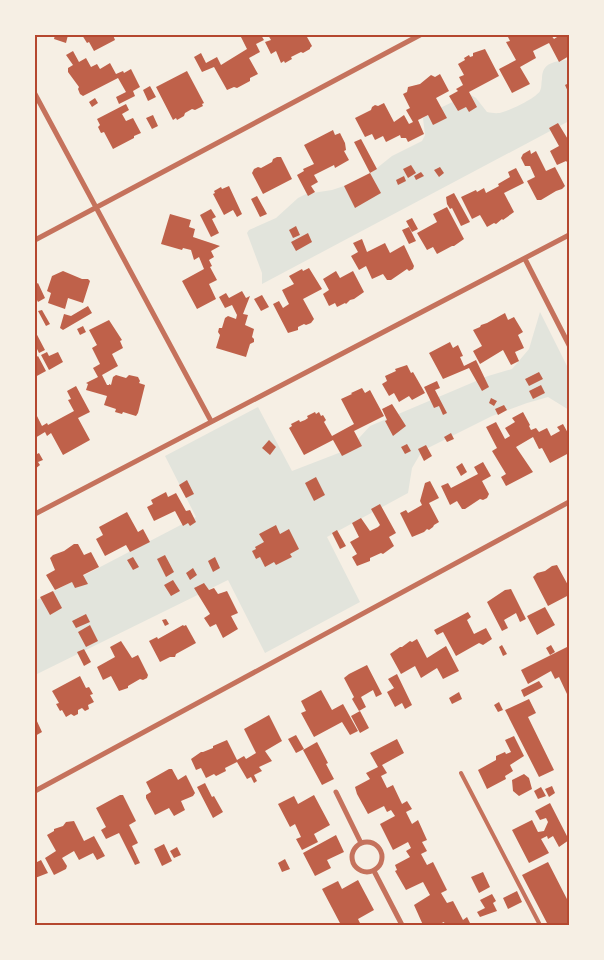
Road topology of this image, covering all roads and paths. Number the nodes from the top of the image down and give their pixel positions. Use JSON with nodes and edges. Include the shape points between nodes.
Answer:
{"nodes":[{"id":1,"x":420,"y":35,"type":"edge"},
{"id":2,"x":35,"y":94,"type":"edge"},
{"id":3,"x":95,"y":208,"type":"junction"},
{"id":4,"x":569,"y":235,"type":"edge"},
{"id":5,"x":35,"y":240,"type":"edge"},
{"id":6,"x":525,"y":259,"type":"junction"},
{"id":7,"x":569,"y":345,"type":"edge"},
{"id":8,"x":211,"y":421,"type":"junction"},
{"id":9,"x":569,"y":502,"type":"edge"},
{"id":10,"x":35,"y":514,"type":"edge"},
{"id":11,"x":461,"y":773,"type":"dead end"},
{"id":12,"x":35,"y":791,"type":"edge"},
{"id":13,"x":336,"y":792,"type":"dead end"},
{"id":14,"x":361,"y":843,"type":"junction"},
{"id":15,"x":374,"y":871,"type":"junction"},
{"id":16,"x":402,"y":925,"type":"edge"},
{"id":17,"x":540,"y":925,"type":"edge"}],
"edges":[{"from":1,"to":3,"type":"street"},
{"from":2,"to":3,"type":"street"},
{"from":3,"to":5,"type":"street"},
{"from":3,"to":8,"type":"street"},
{"from":4,"to":6,"type":"street"},
{"from":6,"to":7,"type":"street"},
{"from":6,"to":8,"type":"street"},
{"from":8,"to":10,"type":"street"},
{"from":9,"to":12,"type":"street"},
{"from":11,"to":17,"type":"lane"},
{"from":13,"to":14,"type":"street"},
{"from":14,"to":15,"type":"street","via":[[371,843],[379,849],[382,858]]},
{"from":14,"to":15,"type":"street","via":[[352,854],[353,864],[364,872]]},
{"from":15,"to":16,"type":"street"}]}
